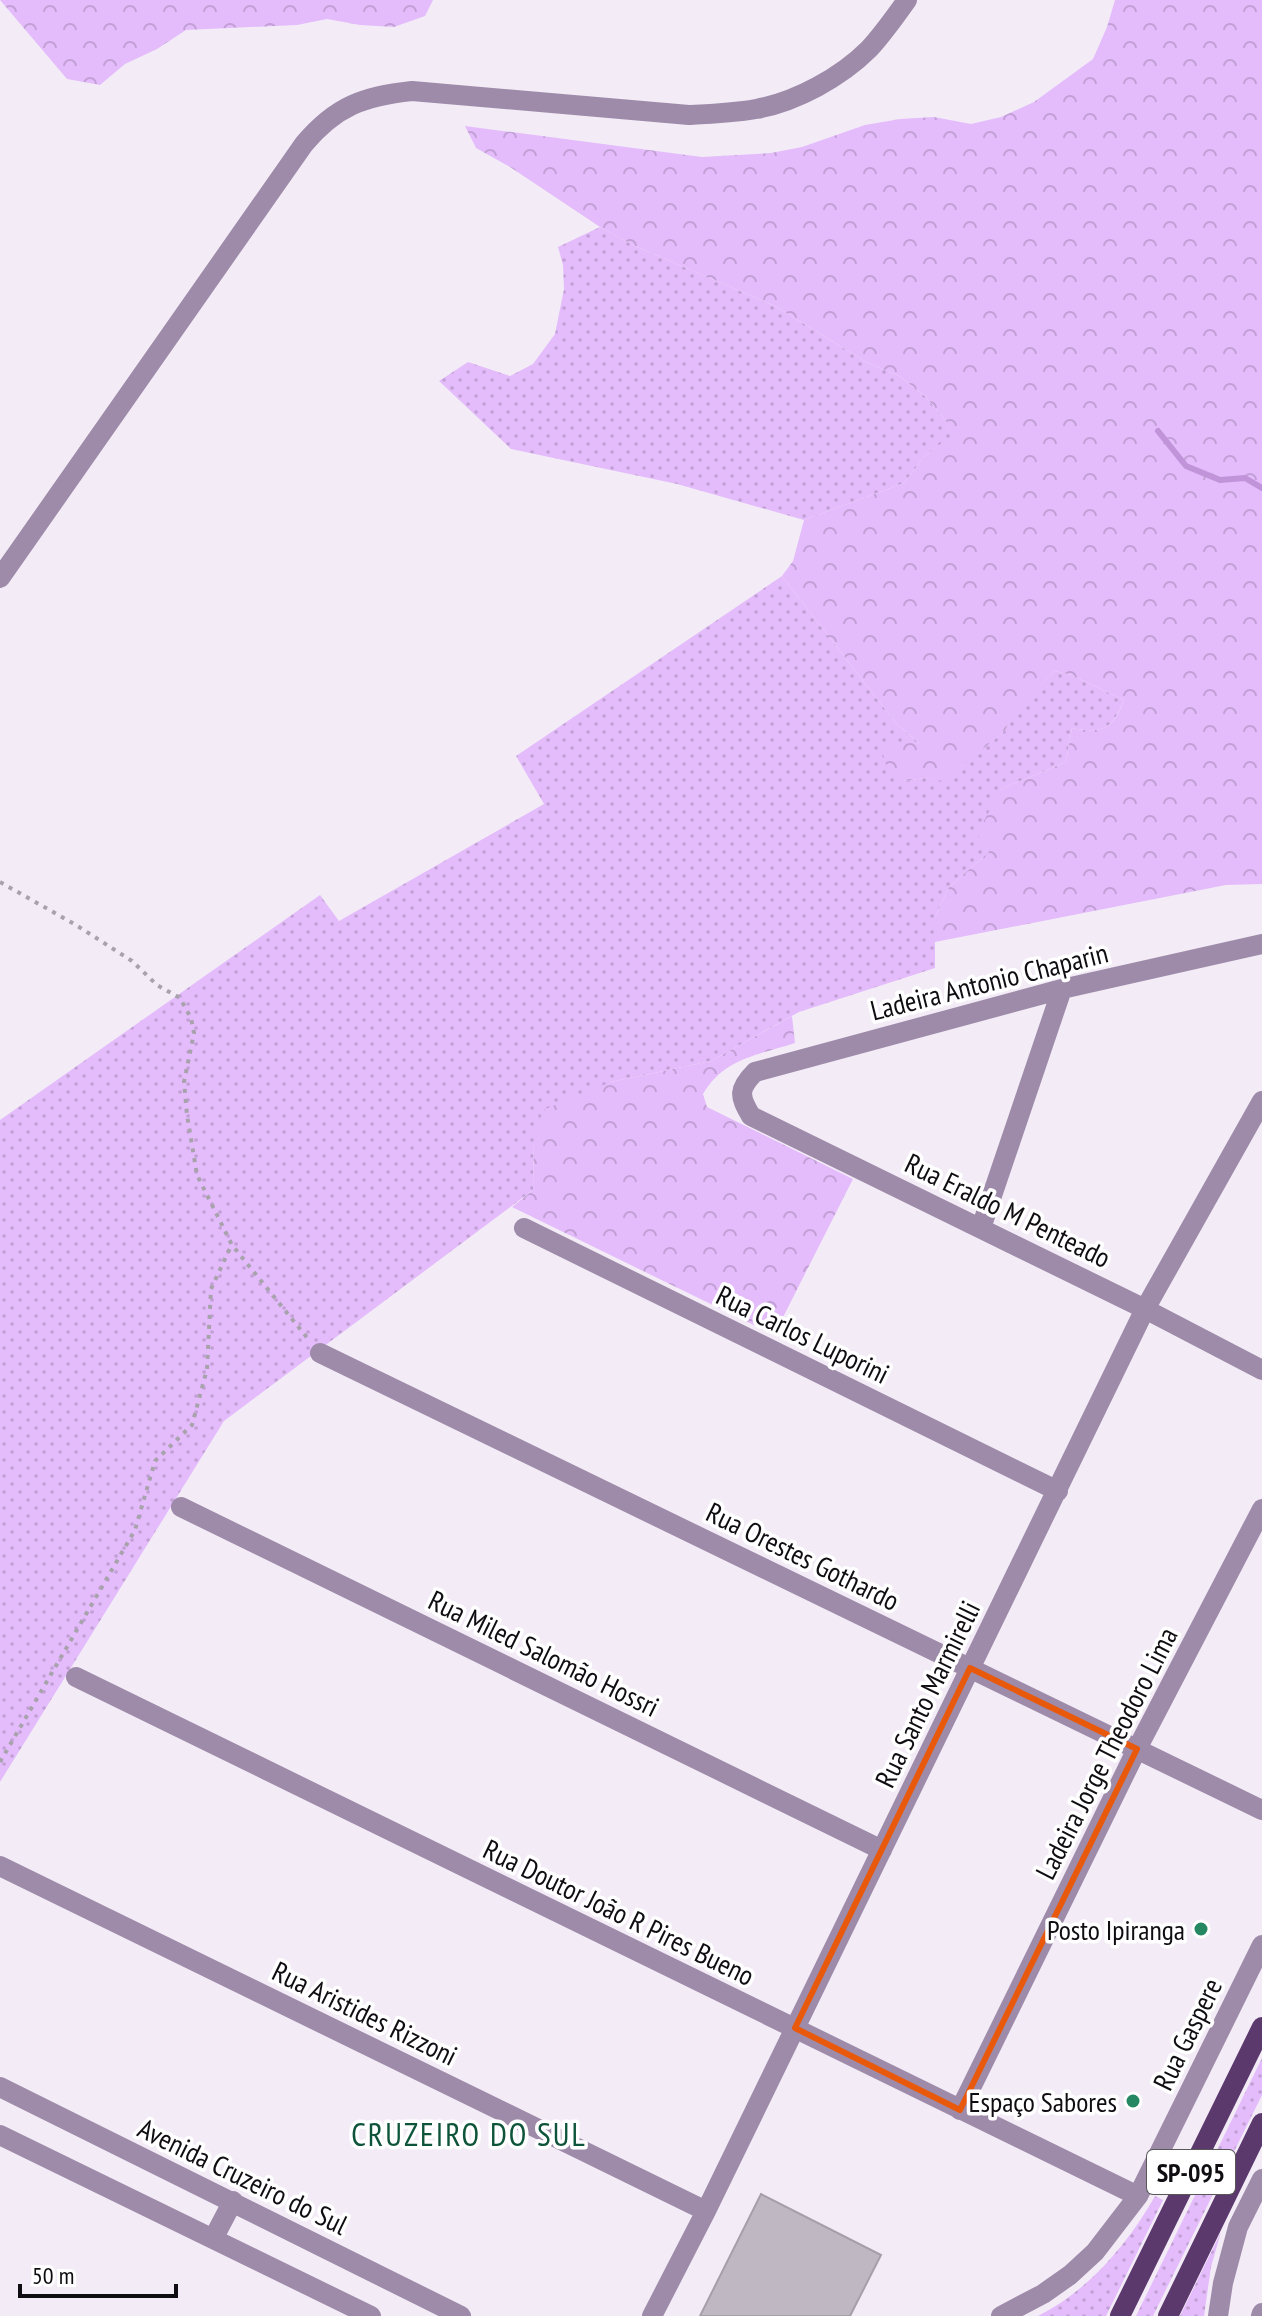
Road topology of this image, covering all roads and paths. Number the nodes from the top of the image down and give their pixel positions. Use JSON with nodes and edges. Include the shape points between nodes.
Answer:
{"nodes":[{"id":1,"x":907,"y":0,"type":"edge"},
{"id":2,"x":0,"y":578,"type":"edge"},
{"id":3,"x":0,"y":882,"type":"edge"},
{"id":4,"x":1262,"y":944,"type":"edge"},
{"id":5,"x":1062,"y":989,"type":"junction"},
{"id":6,"x":742,"y":1092,"type":"joint"},
{"id":7,"x":1262,"y":1101,"type":"edge"},
{"id":8,"x":524,"y":1228,"type":"dead end"},
{"id":9,"x":981,"y":1228,"type":"junction"},
{"id":10,"x":232,"y":1245,"type":"junction"},
{"id":11,"x":1145,"y":1309,"type":"junction"},
{"id":12,"x":320,"y":1353,"type":"joint"},
{"id":13,"x":1262,"y":1370,"type":"edge"},
{"id":14,"x":1058,"y":1491,"type":"junction"},
{"id":15,"x":181,"y":1507,"type":"dead end"},
{"id":16,"x":1262,"y":1509,"type":"edge"},
{"id":17,"x":970,"y":1668,"type":"junction"},
{"id":18,"x":76,"y":1677,"type":"dead end"},
{"id":19,"x":1137,"y":1749,"type":"junction"},
{"id":20,"x":0,"y":1762,"type":"edge"},
{"id":21,"x":1262,"y":1810,"type":"edge"},
{"id":22,"x":882,"y":1850,"type":"junction"},
{"id":23,"x":0,"y":1866,"type":"edge"},
{"id":24,"x":1262,"y":1945,"type":"edge"},
{"id":25,"x":1262,"y":2027,"type":"edge"},
{"id":26,"x":795,"y":2028,"type":"junction"},
{"id":27,"x":0,"y":2087,"type":"edge"},
{"id":28,"x":960,"y":2110,"type":"junction"},
{"id":29,"x":1262,"y":2123,"type":"edge"},
{"id":30,"x":0,"y":2135,"type":"edge"},
{"id":31,"x":1262,"y":2179,"type":"edge"},
{"id":32,"x":1138,"y":2196,"type":"junction"},
{"id":33,"x":233,"y":2201,"type":"junction"},
{"id":34,"x":706,"y":2211,"type":"junction"},
{"id":35,"x":213,"y":2239,"type":"junction"},
{"id":36,"x":371,"y":2316,"type":"edge"},
{"id":37,"x":461,"y":2316,"type":"edge"},
{"id":38,"x":652,"y":2316,"type":"edge"},
{"id":39,"x":1001,"y":2316,"type":"edge"},
{"id":40,"x":1120,"y":2316,"type":"edge"},
{"id":41,"x":1168,"y":2316,"type":"edge"},
{"id":42,"x":1218,"y":2316,"type":"edge"}],
"edges":[{"from":1,"to":2,"type":"street","via":[[884,33],[844,69],[759,109],[689,115],[412,91],[367,99],[322,123]]},
{"from":3,"to":10,"type":"path","via":[[121,953],[180,998],[194,1033],[184,1082],[197,1175]]},
{"from":4,"to":5,"type":"street","name":"Ladeira Antonio Chaparin"},
{"from":5,"to":6,"type":"street","name":"Ladeira Antonio Chaparin","via":[[755,1072]]},
{"from":5,"to":9,"type":"street"},
{"from":6,"to":9,"type":"street","name":"Rua Eraldo M Penteado","via":[[751,1116]]},
{"from":7,"to":11,"type":"street","name":"Rua Santo Marmirelli"},
{"from":8,"to":14,"type":"street","name":"Rua Carlos Luporini"},
{"from":9,"to":11,"type":"street","name":"Rua Eraldo M Penteado"},
{"from":10,"to":12,"type":"path"},
{"from":10,"to":20,"type":"path","via":[[211,1289],[207,1369],[192,1425],[155,1461],[135,1530]]},
{"from":11,"to":13,"type":"street","name":"Rua Eraldo M Penteado"},
{"from":11,"to":14,"type":"street","name":"Rua Santo Marmirelli"},
{"from":12,"to":17,"type":"street","name":"Rua Orestes Gothardo"},
{"from":14,"to":17,"type":"street","name":"Rua Santo Marmirelli"},
{"from":15,"to":22,"type":"street","name":"Rua Miled Salomão Hossri"},
{"from":16,"to":19,"type":"street","name":"Ladeira Jorge Theodoro Lima"},
{"from":17,"to":19,"type":"street","name":"Rua Orestes Gothardo"},
{"from":17,"to":22,"type":"street","name":"Rua Santo Marmirelli"},
{"from":18,"to":26,"type":"street","name":"Rua Doutor João R Pires Bueno"},
{"from":19,"to":21,"type":"street","name":"Rua Orestes Gothardo"},
{"from":19,"to":28,"type":"street","name":"Ladeira Jorge Theodoro Lima"},
{"from":22,"to":26,"type":"street","name":"Rua Santo Marmirelli"},
{"from":23,"to":34,"type":"street","name":"Rua Aristides Rizzoni"},
{"from":24,"to":32,"type":"street","name":"Rua Gaspere"},
{"from":25,"to":40,"type":"main road","number":"SP-095"},
{"from":26,"to":28,"type":"street","name":"Rua Doutor João R Pires Bueno"},
{"from":26,"to":34,"type":"street","name":"Rua Santo Marmirelli"},
{"from":27,"to":33,"type":"street","name":"Avenida Cruzeiro do Sul"},
{"from":28,"to":32,"type":"street","name":"Rua Doutor João R Pires Bueno"},
{"from":29,"to":41,"type":"main road","number":"SP-095"},
{"from":30,"to":35,"type":"street"},
{"from":31,"to":42,"type":"street","via":[[1238,2227]]},
{"from":32,"to":39,"type":"street","name":"Rua Gaspere","via":[[1070,2275]]},
{"from":33,"to":35,"type":"street"},
{"from":33,"to":37,"type":"street","name":"Avenida Cruzeiro do Sul"},
{"from":34,"to":38,"type":"street","name":"Rua Santo Marmirelli"},
{"from":35,"to":36,"type":"street"}]}
